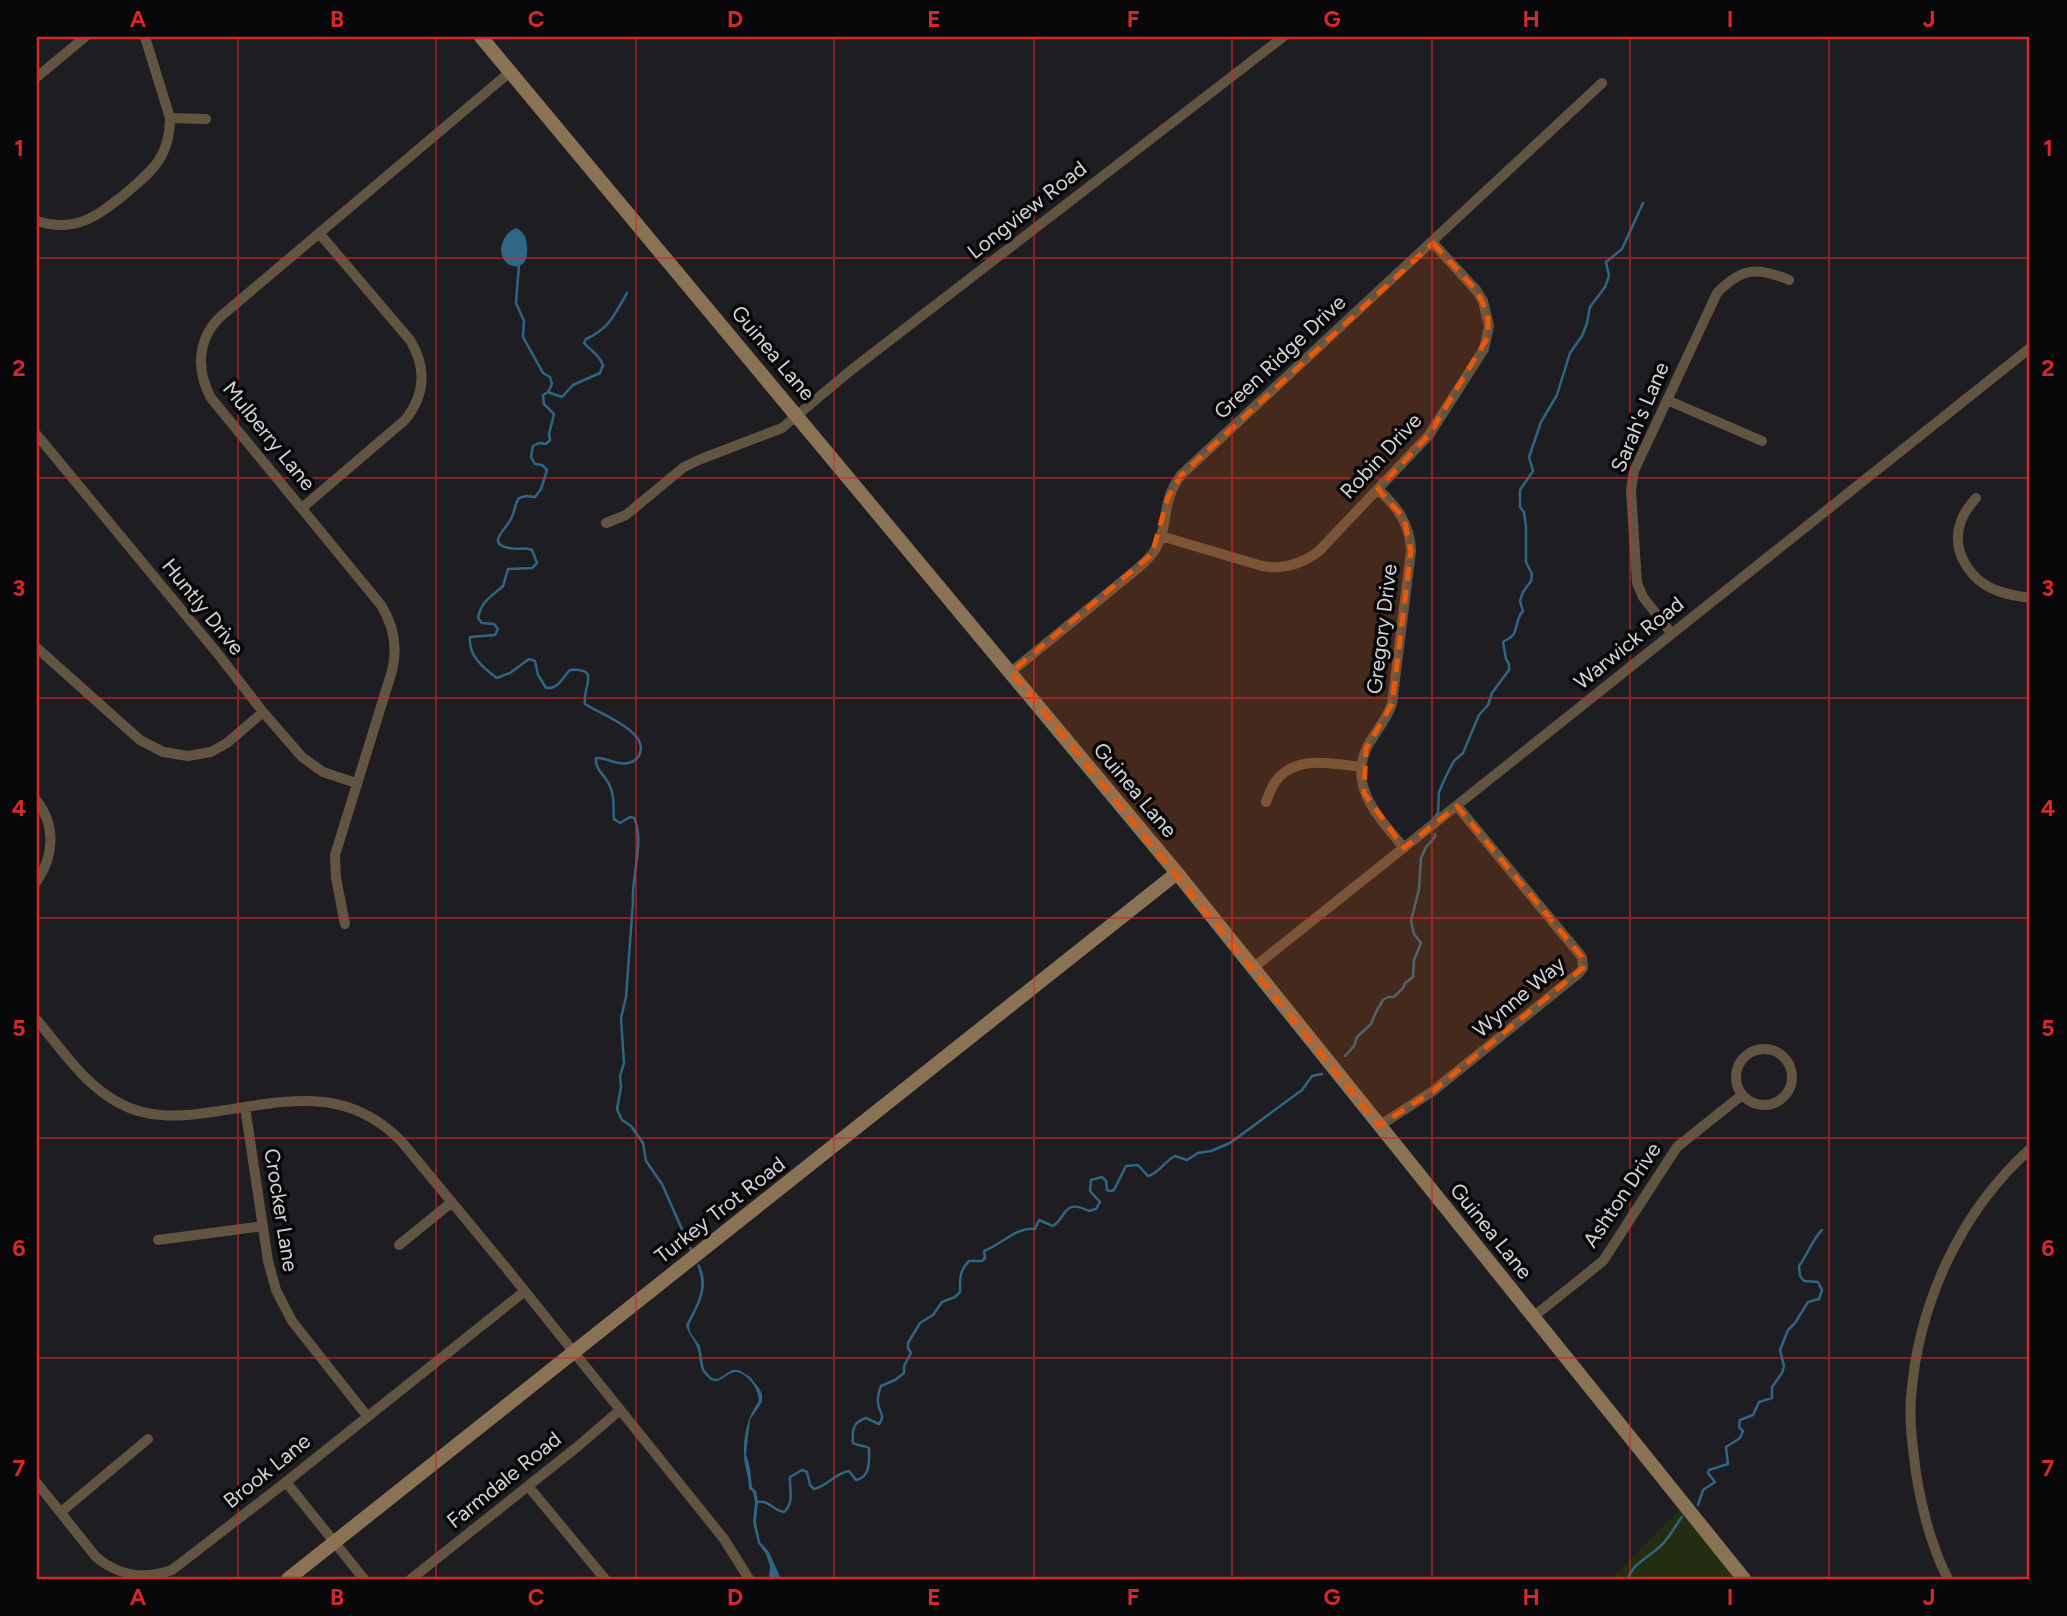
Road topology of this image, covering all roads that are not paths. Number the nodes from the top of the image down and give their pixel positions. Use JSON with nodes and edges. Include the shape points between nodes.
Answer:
{"nodes":[{"id":1,"x":85,"y":37,"type":"edge"},
{"id":2,"x":145,"y":37,"type":"edge"},
{"id":3,"x":481,"y":37,"type":"edge"},
{"id":4,"x":1283,"y":37,"type":"edge"},
{"id":5,"x":510,"y":72,"type":"junction"},
{"id":6,"x":37,"y":77,"type":"edge"},
{"id":7,"x":1602,"y":83,"type":"dead end"},
{"id":8,"x":170,"y":118,"type":"junction"},
{"id":9,"x":206,"y":119,"type":"dead end"},
{"id":10,"x":37,"y":221,"type":"edge"},
{"id":11,"x":319,"y":233,"type":"junction"},
{"id":12,"x":1433,"y":243,"type":"junction"},
{"id":13,"x":1789,"y":280,"type":"dead end"},
{"id":14,"x":2030,"y":348,"type":"edge"},
{"id":15,"x":1667,"y":400,"type":"junction"},
{"id":16,"x":797,"y":415,"type":"junction"},
{"id":17,"x":37,"y":435,"type":"edge"},
{"id":18,"x":1762,"y":441,"type":"dead end"},
{"id":19,"x":1378,"y":489,"type":"junction"},
{"id":20,"x":1976,"y":498,"type":"dead end"},
{"id":21,"x":302,"y":508,"type":"junction"},
{"id":22,"x":606,"y":523,"type":"dead end"},
{"id":23,"x":1161,"y":536,"type":"junction"},
{"id":24,"x":2030,"y":598,"type":"edge"},
{"id":25,"x":1672,"y":634,"type":"junction"},
{"id":26,"x":37,"y":648,"type":"edge"},
{"id":27,"x":1011,"y":672,"type":"junction"},
{"id":28,"x":263,"y":712,"type":"junction"},
{"id":29,"x":1362,"y":767,"type":"junction"},
{"id":30,"x":356,"y":783,"type":"junction"},
{"id":31,"x":37,"y":801,"type":"edge"},
{"id":32,"x":1266,"y":802,"type":"dead end"},
{"id":33,"x":1457,"y":806,"type":"junction"},
{"id":34,"x":1404,"y":848,"type":"junction"},
{"id":35,"x":1177,"y":873,"type":"junction"},
{"id":36,"x":37,"y":881,"type":"edge"},
{"id":37,"x":345,"y":924,"type":"dead end"},
{"id":38,"x":1253,"y":968,"type":"junction"},
{"id":39,"x":37,"y":1020,"type":"edge"},
{"id":40,"x":1742,"y":1095,"type":"junction"},
{"id":41,"x":245,"y":1108,"type":"junction"},
{"id":42,"x":1379,"y":1126,"type":"junction"},
{"id":43,"x":2030,"y":1149,"type":"edge"},
{"id":44,"x":452,"y":1202,"type":"junction"},
{"id":45,"x":263,"y":1226,"type":"junction"},
{"id":46,"x":158,"y":1241,"type":"dead end"},
{"id":47,"x":399,"y":1245,"type":"dead end"},
{"id":48,"x":525,"y":1291,"type":"junction"},
{"id":49,"x":1533,"y":1317,"type":"junction"},
{"id":50,"x":574,"y":1353,"type":"junction"},
{"id":51,"x":620,"y":1410,"type":"junction"},
{"id":52,"x":367,"y":1416,"type":"junction"},
{"id":53,"x":148,"y":1439,"type":"dead end"},
{"id":54,"x":286,"y":1482,"type":"junction"},
{"id":55,"x":37,"y":1483,"type":"edge"},
{"id":56,"x":528,"y":1486,"type":"junction"},
{"id":57,"x":61,"y":1512,"type":"junction"},
{"id":58,"x":335,"y":1542,"type":"junction"},
{"id":59,"x":288,"y":1579,"type":"edge"},
{"id":60,"x":364,"y":1579,"type":"edge"},
{"id":61,"x":411,"y":1579,"type":"edge"},
{"id":62,"x":605,"y":1579,"type":"edge"},
{"id":63,"x":749,"y":1579,"type":"edge"},
{"id":64,"x":1744,"y":1579,"type":"edge"},
{"id":65,"x":1948,"y":1579,"type":"edge"}],
"edges":[{"from":1,"to":6,"type":"street"},
{"from":2,"to":8,"type":"street"},
{"from":3,"to":5,"type":"street","name":"Guinea Lane"},
{"from":4,"to":16,"type":"street","name":"Longview Road"},
{"from":5,"to":11,"type":"street","name":"Mulberry Lane"},
{"from":5,"to":16,"type":"street","name":"Guinea Lane"},
{"from":7,"to":12,"type":"street","name":"Green Ridge Drive"},
{"from":8,"to":9,"type":"street"},
{"from":8,"to":10,"type":"street","via":[[167,145],[158,164],[102,213],[70,225]]},
{"from":11,"to":21,"type":"street","name":"Mulberry Lane","via":[[220,317],[201,352],[201,374],[211,398]]},
{"from":11,"to":21,"type":"street","via":[[410,341],[423,379],[417,403],[405,420]]},
{"from":12,"to":19,"type":"street","name":"Robin Drive","via":[[1483,301],[1488,337],[1480,358],[1429,435]]},
{"from":12,"to":23,"type":"street","name":"Green Ridge Drive","via":[[1181,475],[1168,496]]},
{"from":13,"to":15,"type":"street","name":"Sarah's Lane","via":[[1760,271],[1743,273],[1725,284],[1714,298]]},
{"from":14,"to":25,"type":"street","name":"Warwick Road"},
{"from":15,"to":18,"type":"street"},
{"from":15,"to":25,"type":"street","name":"Sarah's Lane","via":[[1634,471],[1631,490],[1637,583]]},
{"from":16,"to":22,"type":"street","name":"Longview Road","via":[[772,433],[684,467],[626,515]]},
{"from":16,"to":27,"type":"street","name":"Guinea Lane"},
{"from":17,"to":28,"type":"street","name":"Huntly Drive"},
{"from":19,"to":23,"type":"street","name":"Robin Drive","via":[[1319,551],[1291,566],[1262,566]]},
{"from":19,"to":29,"type":"street","name":"Gregory Drive","via":[[1404,518],[1411,551],[1392,705],[1366,749]]},
{"from":20,"to":24,"type":"street","via":[[1958,532],[1963,560],[1985,584]]},
{"from":21,"to":30,"type":"street","name":"Mulberry Lane","via":[[382,605],[393,629],[392,671]]},
{"from":23,"to":27,"type":"street","name":"Green Ridge Drive","via":[[1137,569]]},
{"from":25,"to":33,"type":"street","name":"Warwick Road"},
{"from":26,"to":28,"type":"street","via":[[141,740],[163,752],[188,756],[211,752]]},
{"from":27,"to":35,"type":"street","name":"Guinea Lane"},
{"from":28,"to":30,"type":"street","name":"Huntly Drive","via":[[310,764]]},
{"from":29,"to":32,"type":"street","via":[[1320,762],[1295,766],[1275,782]]},
{"from":29,"to":34,"type":"street","via":[[1369,803]]},
{"from":30,"to":37,"type":"street","name":"Mulberry Lane","via":[[335,855]]},
{"from":31,"to":36,"type":"street","via":[[51,834],[48,860]]},
{"from":33,"to":34,"type":"street","name":"Warwick Road"},
{"from":33,"to":42,"type":"street","name":"Wynne Way","via":[[1582,957],[1583,968],[1433,1091]]},
{"from":34,"to":38,"type":"street","name":"Warwick Road"},
{"from":35,"to":38,"type":"street","name":"Guinea Lane"},
{"from":35,"to":50,"type":"street","name":"Turkey Trot Road"},
{"from":38,"to":42,"type":"street","name":"Guinea Lane"},
{"from":39,"to":41,"type":"street","via":[[88,1082],[128,1108],[190,1116]]},
{"from":40,"to":40,"type":"street","via":[[1760,1105],[1782,1099],[1792,1079],[1787,1060],[1773,1050],[1757,1049],[1748,1054],[1737,1070]]},
{"from":40,"to":49,"type":"street","name":"Ashton Drive","via":[[1677,1147],[1603,1261]]},
{"from":41,"to":44,"type":"street","via":[[310,1099],[355,1109],[396,1136]]},
{"from":41,"to":45,"type":"street","name":"Crocker Lane"},
{"from":42,"to":49,"type":"street","name":"Guinea Lane"},
{"from":43,"to":65,"type":"street","via":[[1996,1184],[1959,1237],[1941,1274],[1918,1345],[1911,1400],[1912,1444],[1923,1513]]},
{"from":44,"to":47,"type":"street"},
{"from":44,"to":48,"type":"street"},
{"from":45,"to":46,"type":"street"},
{"from":45,"to":52,"type":"street","name":"Crocker Lane","via":[[273,1281],[285,1309]]},
{"from":48,"to":50,"type":"street"},
{"from":48,"to":52,"type":"street","name":"Brook Lane"},
{"from":49,"to":64,"type":"street","name":"Guinea Lane"},
{"from":50,"to":51,"type":"street"},
{"from":50,"to":58,"type":"street","name":"Turkey Trot Road"},
{"from":51,"to":56,"type":"street","name":"Farmdale Road"},
{"from":51,"to":63,"type":"street","via":[[724,1539]]},
{"from":52,"to":54,"type":"street","name":"Brook Lane"},
{"from":53,"to":57,"type":"street"},
{"from":54,"to":57,"type":"street","name":"Brook Lane","via":[[182,1563],[145,1576],[123,1574],[107,1566]]},
{"from":54,"to":58,"type":"street"},
{"from":55,"to":57,"type":"street","name":"Brook Lane"},
{"from":56,"to":61,"type":"street","name":"Farmdale Road"},
{"from":56,"to":62,"type":"street"},
{"from":58,"to":59,"type":"street","name":"Turkey Trot Road"},
{"from":58,"to":60,"type":"street"}]}
